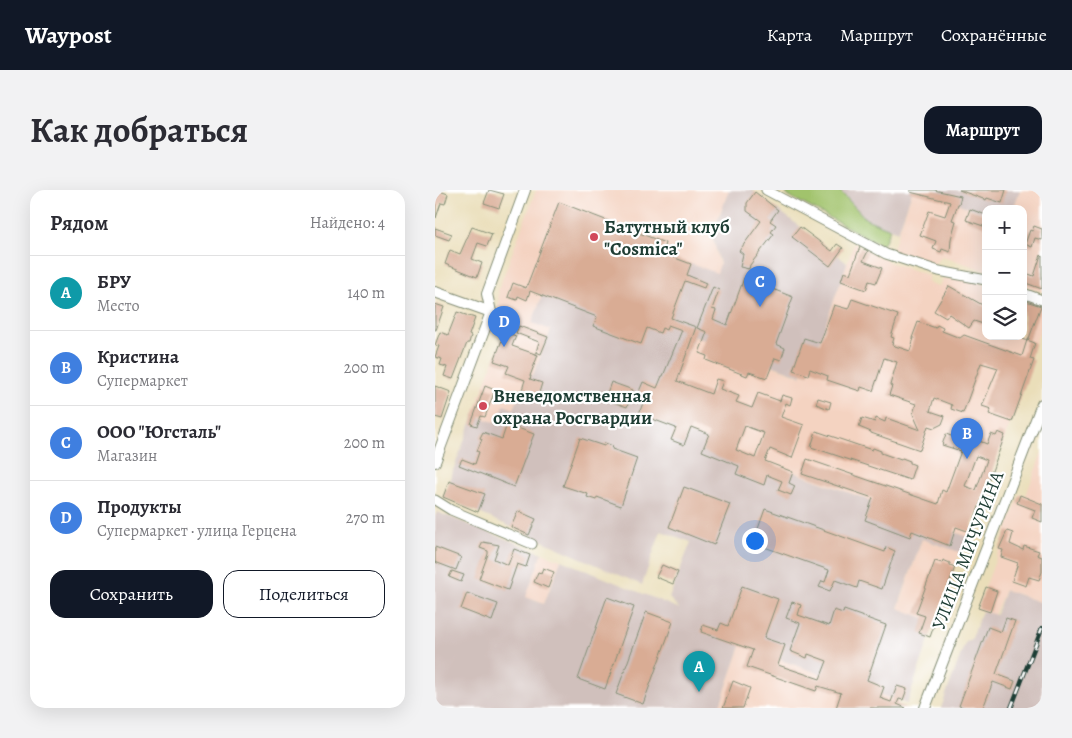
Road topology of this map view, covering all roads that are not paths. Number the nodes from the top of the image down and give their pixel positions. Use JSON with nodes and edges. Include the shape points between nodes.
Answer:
{"nodes":[{"id":1,"x":525,"y":190,"type":"edge"},
{"id":2,"x":766,"y":190,"type":"edge"},
{"id":3,"x":982,"y":279,"type":"edge"},
{"id":4,"x":435,"y":292,"type":"edge"},
{"id":5,"x":487,"y":294,"type":"junction"},
{"id":6,"x":1026,"y":295,"type":"edge"},
{"id":7,"x":1042,"y":300,"type":"edge"},
{"id":8,"x":469,"y":304,"type":"junction"},
{"id":9,"x":491,"y":312,"type":"junction"},
{"id":10,"x":1042,"y":404,"type":"edge"},
{"id":11,"x":435,"y":462,"type":"edge"},
{"id":12,"x":435,"y":500,"type":"edge"},
{"id":13,"x":532,"y":544,"type":"dead end"},
{"id":14,"x":925,"y":708,"type":"edge"}],
"edges":[{"from":1,"to":5,"type":"street"},
{"from":2,"to":3,"type":"street","via":[[886,254],[939,271]]},
{"from":4,"to":8,"type":"street"},
{"from":5,"to":8,"type":"street"},
{"from":5,"to":9,"type":"street"},
{"from":6,"to":7,"type":"street"},
{"from":8,"to":9,"type":"street"},
{"from":9,"to":11,"type":"street"},
{"from":10,"to":14,"type":"street","name":"УЛИЦА МИЧУРИНА"},
{"from":12,"to":13,"type":"street"}]}
